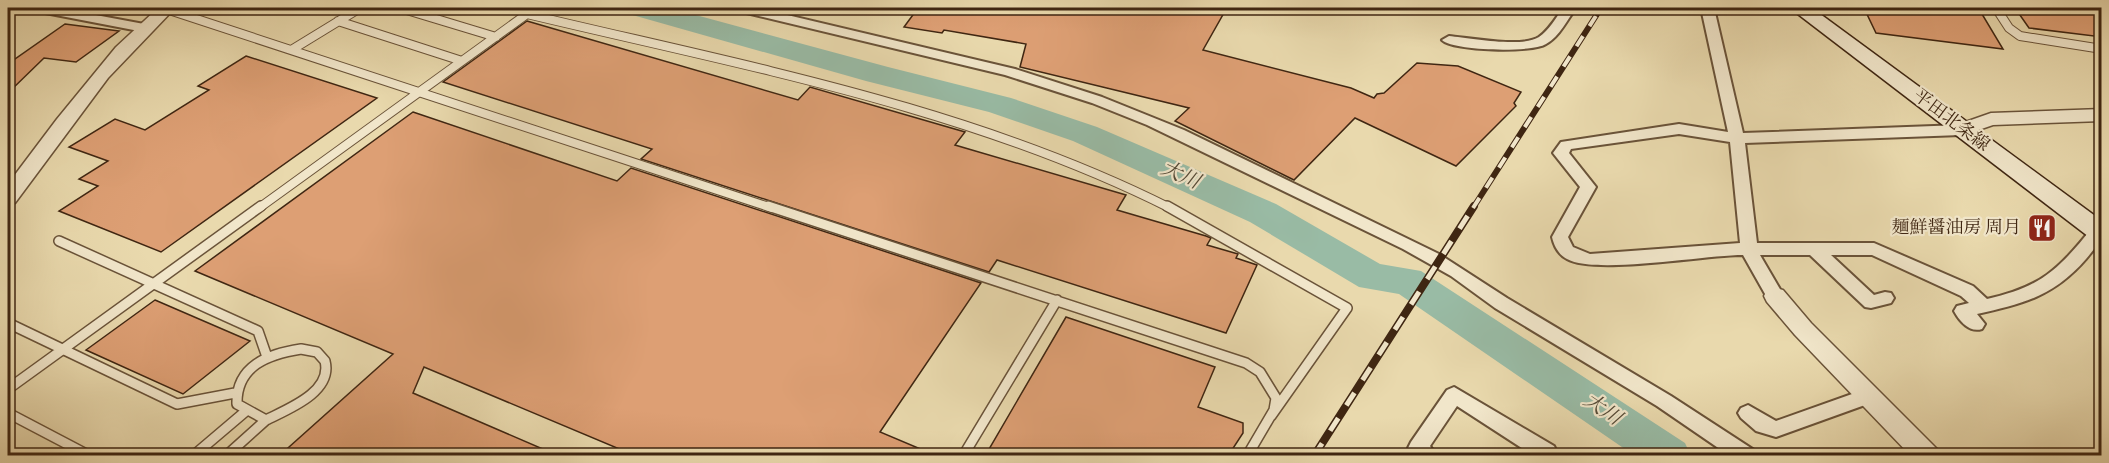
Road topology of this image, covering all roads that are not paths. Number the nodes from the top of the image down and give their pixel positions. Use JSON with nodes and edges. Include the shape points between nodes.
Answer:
{"nodes":[{"id":1,"x":40,"y":8,"type":"edge"},
{"id":2,"x":166,"y":8,"type":"edge"},
{"id":3,"x":360,"y":8,"type":"edge"},
{"id":4,"x":400,"y":8,"type":"edge"},
{"id":5,"x":743,"y":8,"type":"edge"},
{"id":6,"x":1569,"y":8,"type":"edge"},
{"id":7,"x":1707,"y":8,"type":"edge"},
{"id":8,"x":1800,"y":8,"type":"edge"},
{"id":9,"x":1996,"y":8,"type":"edge"},
{"id":10,"x":338,"y":21,"type":"junction"},
{"id":11,"x":144,"y":28,"type":"junction"},
{"id":12,"x":496,"y":37,"type":"junction"},
{"id":13,"x":1449,"y":40,"type":"dead end"},
{"id":14,"x":293,"y":49,"type":"junction"},
{"id":15,"x":2102,"y":49,"type":"edge"},
{"id":16,"x":462,"y":61,"type":"junction"},
{"id":17,"x":420,"y":91,"type":"junction"},
{"id":18,"x":2102,"y":115,"type":"edge"},
{"id":19,"x":1961,"y":130,"type":"junction"},
{"id":20,"x":1737,"y":138,"type":"junction"},
{"id":21,"x":8,"y":198,"type":"edge"},
{"id":22,"x":2100,"y":233,"type":"edge"},
{"id":23,"x":59,"y":241,"type":"dead end"},
{"id":24,"x":1749,"y":250,"type":"junction"},
{"id":25,"x":1815,"y":250,"type":"junction"},
{"id":26,"x":151,"y":284,"type":"junction"},
{"id":27,"x":1774,"y":296,"type":"joint"},
{"id":28,"x":1886,"y":298,"type":"dead end"},
{"id":29,"x":1057,"y":300,"type":"junction"},
{"id":30,"x":1983,"y":306,"type":"junction"},
{"id":31,"x":8,"y":323,"type":"edge"},
{"id":32,"x":1976,"y":324,"type":"dead end"},
{"id":33,"x":62,"y":350,"type":"junction"},
{"id":34,"x":267,"y":357,"type":"junction"},
{"id":35,"x":8,"y":389,"type":"edge"},
{"id":36,"x":235,"y":393,"type":"junction"},
{"id":37,"x":1869,"y":396,"type":"junction"},
{"id":38,"x":246,"y":411,"type":"junction"},
{"id":39,"x":8,"y":413,"type":"edge"},
{"id":40,"x":1748,"y":413,"type":"dead end"},
{"id":41,"x":1271,"y":416,"type":"junction"},
{"id":42,"x":266,"y":420,"type":"junction"},
{"id":43,"x":90,"y":456,"type":"edge"},
{"id":44,"x":193,"y":456,"type":"edge"},
{"id":45,"x":226,"y":456,"type":"edge"},
{"id":46,"x":963,"y":456,"type":"edge"},
{"id":47,"x":1247,"y":456,"type":"edge"},
{"id":48,"x":1427,"y":456,"type":"edge"},
{"id":49,"x":1544,"y":456,"type":"edge"},
{"id":50,"x":1747,"y":456,"type":"edge"},
{"id":51,"x":1928,"y":456,"type":"edge"}],
"edges":[{"from":1,"to":11,"type":"street"},
{"from":2,"to":11,"type":"street"},
{"from":2,"to":14,"type":"lane"},
{"from":3,"to":10,"type":"lane"},
{"from":4,"to":12,"type":"lane"},
{"from":5,"to":50,"type":"street","via":[[1015,73],[1147,119],[1438,261]]},
{"from":6,"to":13,"type":"street","via":[[1551,33],[1539,42],[1525,45]]},
{"from":7,"to":20,"type":"street"},
{"from":8,"to":19,"type":"main road","name":"平田北条線"},
{"from":9,"to":15,"type":"lane","via":[[2008,28],[2020,36]]},
{"from":10,"to":14,"type":"lane"},
{"from":10,"to":16,"type":"lane"},
{"from":11,"to":21,"type":"street","via":[[93,86]]},
{"from":12,"to":16,"type":"lane"},
{"from":12,"to":41,"type":"lane","via":[[527,14],[924,111],[1058,158],[1156,200],[1347,309]]},
{"from":14,"to":17,"type":"lane"},
{"from":16,"to":17,"type":"lane"},
{"from":17,"to":26,"type":"lane"},
{"from":17,"to":29,"type":"lane"},
{"from":18,"to":19,"type":"street","via":[[1991,119]]},
{"from":19,"to":20,"type":"street"},
{"from":19,"to":22,"type":"main road","name":"平田北条線"},
{"from":20,"to":24,"type":"street"},
{"from":20,"to":24,"type":"street","via":[[1679,129],[1566,146],[1561,153],[1588,187],[1560,237],[1569,254],[1590,260]]},
{"from":22,"to":30,"type":"street","via":[[2070,267],[2048,284]]},
{"from":23,"to":26,"type":"lane"},
{"from":24,"to":25,"type":"street"},
{"from":24,"to":27,"type":"street"},
{"from":25,"to":28,"type":"street","via":[[1871,302]]},
{"from":25,"to":30,"type":"street","via":[[1874,249],[1967,291]]},
{"from":26,"to":33,"type":"lane"},
{"from":26,"to":34,"type":"lane","via":[[258,331]]},
{"from":27,"to":37,"type":"street"},
{"from":29,"to":41,"type":"lane","via":[[1246,363],[1260,372],[1276,398]]},
{"from":29,"to":46,"type":"lane"},
{"from":30,"to":32,"type":"street","via":[[1963,311]]},
{"from":31,"to":33,"type":"lane"},
{"from":33,"to":35,"type":"lane"},
{"from":33,"to":36,"type":"lane","via":[[177,404]]},
{"from":34,"to":36,"type":"lane","via":[[240,380]]},
{"from":34,"to":42,"type":"lane","via":[[284,351],[314,351],[323,357],[327,367],[324,379],[313,392]]},
{"from":36,"to":38,"type":"lane","via":[[237,404]]},
{"from":37,"to":40,"type":"street","via":[[1776,429]]},
{"from":37,"to":51,"type":"street"},
{"from":38,"to":42,"type":"lane"},
{"from":38,"to":44,"type":"lane"},
{"from":39,"to":43,"type":"lane"},
{"from":41,"to":47,"type":"lane"},
{"from":42,"to":45,"type":"lane"},
{"from":48,"to":49,"type":"street","via":[[1418,448],[1454,395],[1547,452]]}]}
